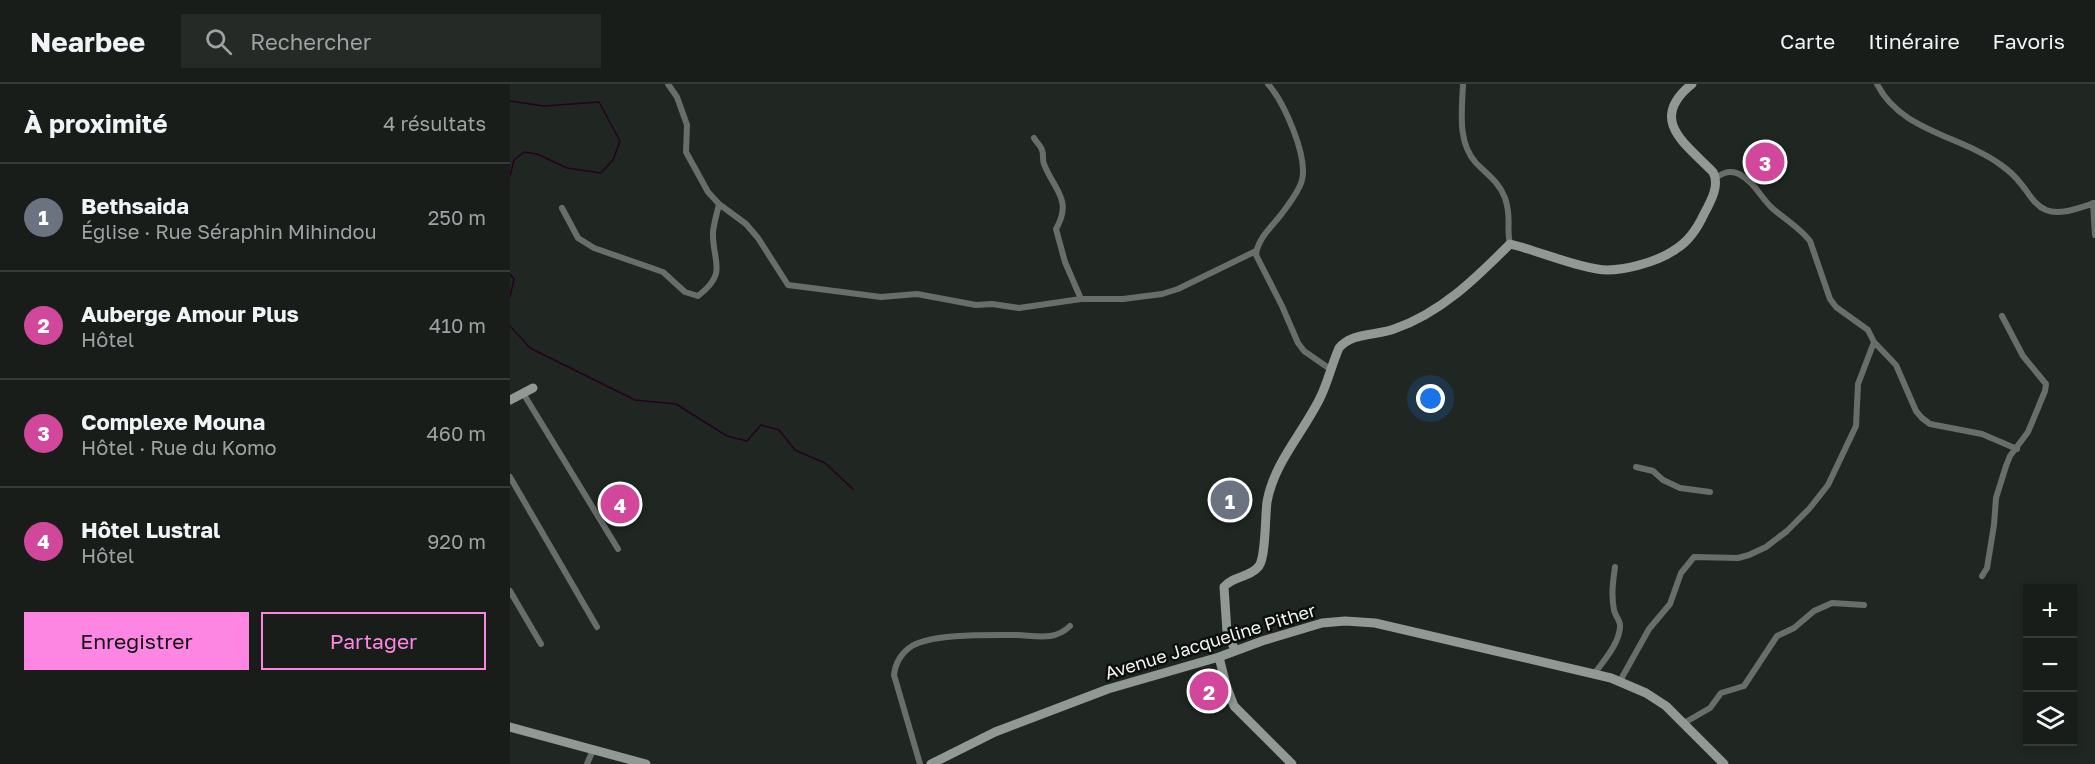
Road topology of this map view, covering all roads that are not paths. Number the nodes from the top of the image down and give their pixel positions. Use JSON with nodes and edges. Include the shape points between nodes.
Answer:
{"nodes":[{"id":1,"x":668,"y":84,"type":"edge"},
{"id":2,"x":1269,"y":84,"type":"edge"},
{"id":3,"x":1463,"y":84,"type":"edge"},
{"id":4,"x":1692,"y":84,"type":"edge"},
{"id":5,"x":1877,"y":84,"type":"edge"},
{"id":6,"x":1034,"y":138,"type":"dead end"},
{"id":7,"x":1717,"y":177,"type":"junction"},
{"id":8,"x":2094,"y":203,"type":"edge"},
{"id":9,"x":719,"y":204,"type":"junction"},
{"id":10,"x":562,"y":208,"type":"dead end"},
{"id":11,"x":2095,"y":235,"type":"edge"},
{"id":12,"x":1510,"y":244,"type":"junction"},
{"id":13,"x":1256,"y":251,"type":"junction"},
{"id":14,"x":1081,"y":299,"type":"junction"},
{"id":15,"x":2002,"y":316,"type":"dead end"},
{"id":16,"x":1874,"y":342,"type":"junction"},
{"id":17,"x":1330,"y":369,"type":"junction"},
{"id":18,"x":532,"y":388,"type":"dead end"},
{"id":19,"x":522,"y":393,"type":"junction"},
{"id":20,"x":510,"y":400,"type":"edge"},
{"id":21,"x":2017,"y":449,"type":"junction"},
{"id":22,"x":1636,"y":467,"type":"dead end"},
{"id":23,"x":510,"y":477,"type":"edge"},
{"id":24,"x":1710,"y":492,"type":"dead end"},
{"id":25,"x":618,"y":549,"type":"dead end"},
{"id":26,"x":1615,"y":567,"type":"dead end"},
{"id":27,"x":1982,"y":576,"type":"dead end"},
{"id":28,"x":510,"y":591,"type":"edge"},
{"id":29,"x":1864,"y":604,"type":"dead end"},
{"id":30,"x":1070,"y":626,"type":"dead end"},
{"id":31,"x":597,"y":627,"type":"dead end"},
{"id":32,"x":541,"y":644,"type":"dead end"},
{"id":33,"x":1235,"y":650,"type":"junction"},
{"id":34,"x":1219,"y":657,"type":"junction"},
{"id":35,"x":1595,"y":673,"type":"junction"},
{"id":36,"x":1620,"y":681,"type":"junction"},
{"id":37,"x":1684,"y":723,"type":"junction"},
{"id":38,"x":510,"y":727,"type":"edge"},
{"id":39,"x":593,"y":750,"type":"junction"},
{"id":40,"x":954,"y":752,"type":"junction"},
{"id":41,"x":587,"y":764,"type":"edge"},
{"id":42,"x":646,"y":764,"type":"edge"},
{"id":43,"x":920,"y":764,"type":"edge"},
{"id":44,"x":934,"y":764,"type":"edge"},
{"id":45,"x":946,"y":764,"type":"edge"},
{"id":46,"x":1292,"y":764,"type":"edge"},
{"id":47,"x":1724,"y":764,"type":"edge"}],
"edges":[{"from":1,"to":9,"type":"street","via":[[687,125],[687,152],[708,192]]},
{"from":2,"to":13,"type":"street","via":[[1292,127],[1302,179]]},
{"from":3,"to":12,"type":"street","via":[[1464,146],[1501,189],[1509,211]]},
{"from":4,"to":7,"type":"street","via":[[1674,105],[1673,128]]},
{"from":5,"to":8,"type":"street","via":[[1883,97],[1901,113],[2004,167],[2046,210],[2071,210]]},
{"from":6,"to":14,"type":"street","via":[[1064,205],[1056,229]]},
{"from":7,"to":12,"type":"street","via":[[1710,202],[1688,239],[1670,253],[1643,264],[1596,269]]},
{"from":7,"to":16,"type":"street","via":[[1731,172],[1741,175],[1772,208],[1805,234],[1830,299],[1868,330]]},
{"from":8,"to":11,"type":"street"},
{"from":9,"to":10,"type":"street","via":[[713,233],[718,264],[715,278],[698,296],[685,292],[663,272],[594,248],[578,238]]},
{"from":9,"to":14,"type":"street","via":[[758,238],[788,285],[881,297],[917,294],[1019,308]]},
{"from":12,"to":17,"type":"street","via":[[1464,288],[1431,311],[1395,329],[1344,342]]},
{"from":13,"to":14,"type":"street","via":[[1162,294]]},
{"from":13,"to":17,"type":"street","via":[[1298,343]]},
{"from":15,"to":21,"type":"street","via":[[2023,356],[2046,384],[2028,432]]},
{"from":16,"to":21,"type":"street","via":[[1896,365],[1916,411],[1930,424],[1982,434]]},
{"from":16,"to":36,"type":"street","via":[[1858,384],[1856,426],[1828,485],[1809,509],[1766,547],[1738,558],[1691,560],[1681,573],[1670,604],[1649,629]]},
{"from":17,"to":33,"type":"street","via":[[1321,396],[1273,480],[1260,564],[1224,587],[1227,632]]},
{"from":18,"to":19,"type":"street"},
{"from":19,"to":20,"type":"street"},
{"from":19,"to":25,"type":"street"},
{"from":21,"to":27,"type":"street","via":[[2006,466],[1999,489],[1987,568]]},
{"from":22,"to":24,"type":"street","via":[[1653,471],[1680,488]]},
{"from":23,"to":31,"type":"street"},
{"from":26,"to":35,"type":"street","via":[[1612,598],[1620,628]]},
{"from":28,"to":32,"type":"street"},
{"from":29,"to":37,"type":"street","via":[[1832,603],[1776,636],[1744,686],[1721,693],[1710,708]]},
{"from":30,"to":43,"type":"street","via":[[1054,637],[936,638],[910,647],[895,666],[894,675]]},
{"from":33,"to":34,"type":"street","name":"Avenue Jacqueline Pither"},
{"from":33,"to":35,"type":"street","name":"Avenue Jacqueline Pither","via":[[1323,623],[1365,621]]},
{"from":34,"to":40,"type":"street","name":"Avenue Jacqueline Pither","via":[[1077,700]]},
{"from":34,"to":46,"type":"street","via":[[1234,706]]},
{"from":35,"to":36,"type":"street","name":"Avenue Jacqueline Pither"},
{"from":36,"to":37,"type":"street","name":"Avenue Jacqueline Pither","via":[[1659,701]]},
{"from":37,"to":47,"type":"street","name":"Avenue Jacqueline Pither"},
{"from":38,"to":39,"type":"street"},
{"from":39,"to":41,"type":"street"},
{"from":39,"to":42,"type":"street"},
{"from":40,"to":44,"type":"street","name":"Avenue Jacqueline Pither"},
{"from":40,"to":45,"type":"street"}]}
